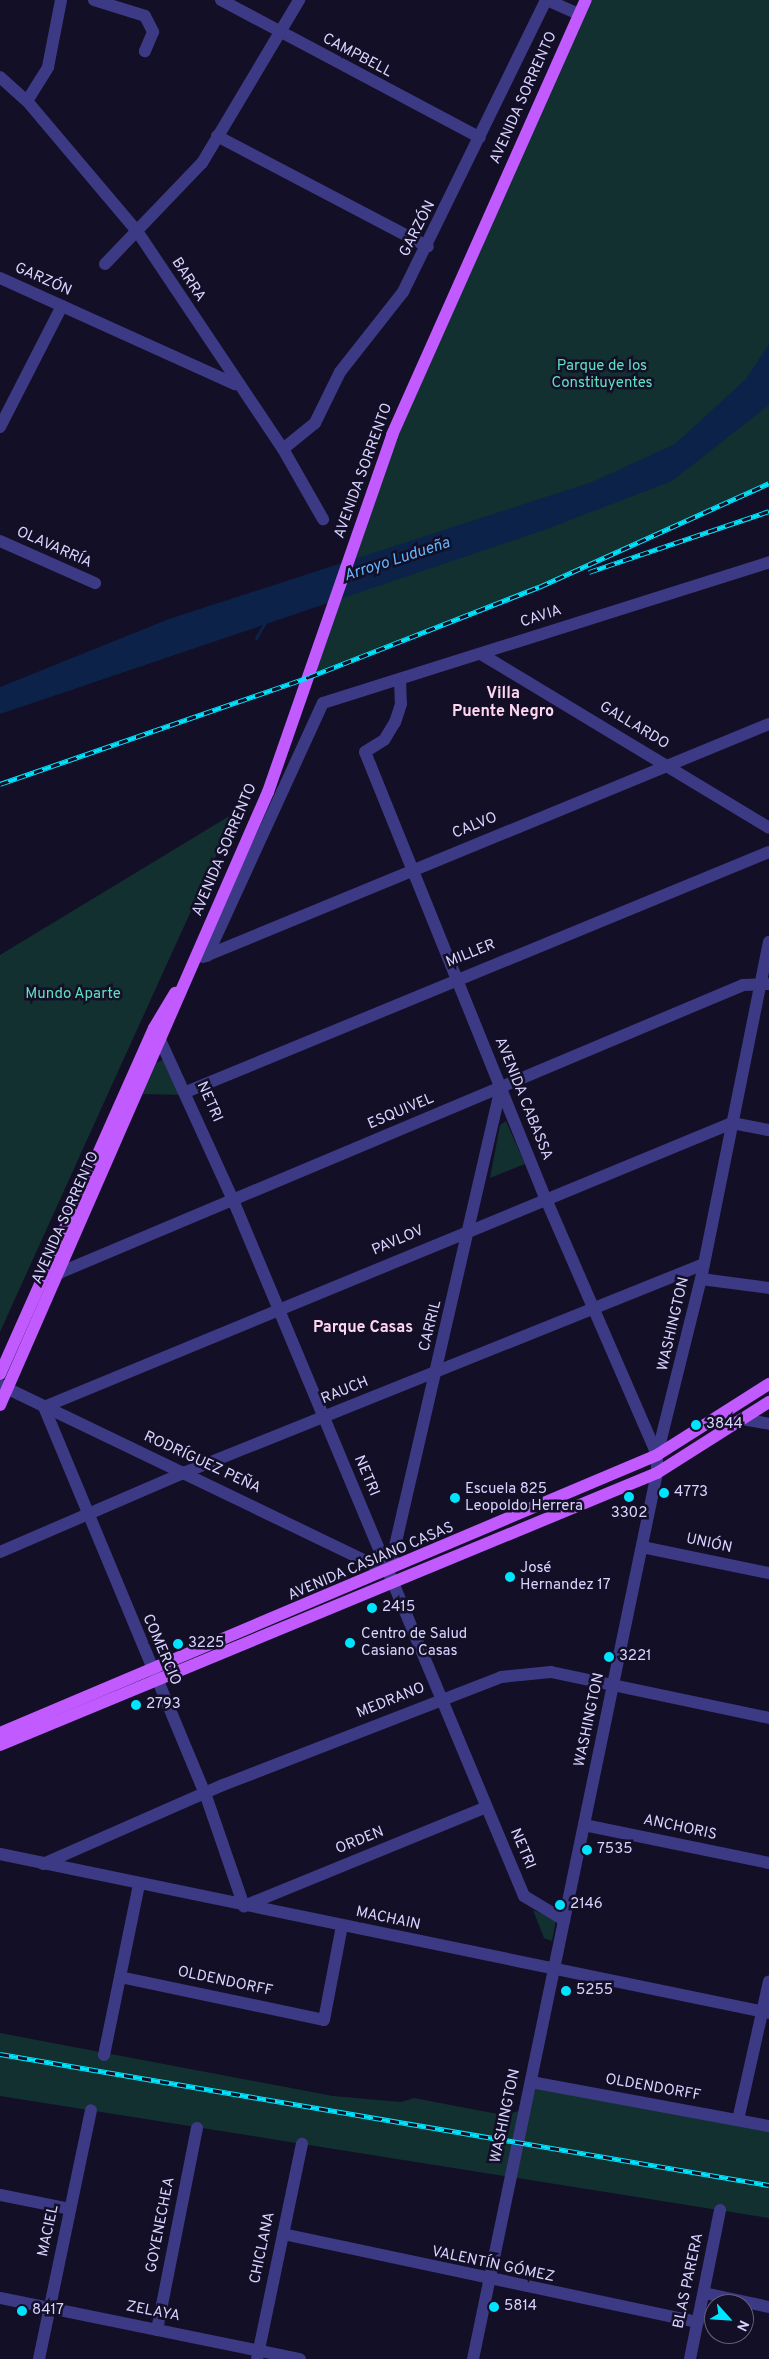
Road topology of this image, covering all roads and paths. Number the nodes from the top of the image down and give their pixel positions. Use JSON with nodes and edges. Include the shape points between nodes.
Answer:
{"nodes":[{"id":1,"x":61,"y":0,"type":"edge"},
{"id":2,"x":94,"y":0,"type":"edge"},
{"id":3,"x":221,"y":0,"type":"edge"},
{"id":4,"x":299,"y":0,"type":"edge"},
{"id":5,"x":547,"y":0,"type":"edge"},
{"id":6,"x":586,"y":0,"type":"edge"},
{"id":7,"x":579,"y":14,"type":"junction"},
{"id":8,"x":279,"y":34,"type":"junction"},
{"id":9,"x":145,"y":51,"type":"dead end"},
{"id":10,"x":0,"y":77,"type":"edge"},
{"id":11,"x":27,"y":101,"type":"junction"},
{"id":12,"x":217,"y":136,"type":"junction"},
{"id":13,"x":480,"y":138,"type":"junction"},
{"id":14,"x":137,"y":231,"type":"junction"},
{"id":15,"x":428,"y":247,"type":"junction"},
{"id":16,"x":105,"y":264,"type":"dead end"},
{"id":17,"x":0,"y":278,"type":"edge"},
{"id":18,"x":62,"y":306,"type":"junction"},
{"id":19,"x":236,"y":385,"type":"junction"},
{"id":20,"x":0,"y":427,"type":"edge"},
{"id":21,"x":283,"y":449,"type":"junction"},
{"id":22,"x":323,"y":519,"type":"dead end"},
{"id":23,"x":0,"y":541,"type":"edge"},
{"id":24,"x":769,"y":562,"type":"edge"},
{"id":25,"x":95,"y":583,"type":"dead end"},
{"id":26,"x":481,"y":654,"type":"junction"},
{"id":27,"x":400,"y":679,"type":"junction"},
{"id":28,"x":769,"y":724,"type":"edge"},
{"id":29,"x":666,"y":764,"type":"junction"},
{"id":30,"x":769,"y":828,"type":"edge"},
{"id":31,"x":769,"y":852,"type":"edge"},
{"id":32,"x":410,"y":869,"type":"junction"},
{"id":33,"x":769,"y":942,"type":"edge"},
{"id":34,"x":207,"y":956,"type":"junction"},
{"id":35,"x":194,"y":961,"type":"junction"},
{"id":36,"x":457,"y":977,"type":"junction"},
{"id":37,"x":765,"y":984,"type":"edge"},
{"id":38,"x":154,"y":1028,"type":"junction"},
{"id":39,"x":163,"y":1039,"type":"junction"},
{"id":40,"x":502,"y":1087,"type":"junction"},
{"id":41,"x":186,"y":1092,"type":"junction"},
{"id":42,"x":732,"y":1123,"type":"junction"},
{"id":43,"x":769,"y":1130,"type":"edge"},
{"id":44,"x":545,"y":1197,"type":"junction"},
{"id":45,"x":233,"y":1200,"type":"junction"},
{"id":46,"x":473,"y":1227,"type":"junction"},
{"id":47,"x":704,"y":1264,"type":"junction"},
{"id":48,"x":53,"y":1271,"type":"junction"},
{"id":49,"x":701,"y":1279,"type":"junction"},
{"id":50,"x":769,"y":1288,"type":"edge"},
{"id":51,"x":594,"y":1308,"type":"junction"},
{"id":52,"x":277,"y":1311,"type":"junction"},
{"id":53,"x":436,"y":1372,"type":"junction"},
{"id":54,"x":0,"y":1374,"type":"edge"},
{"id":55,"x":769,"y":1384,"type":"edge"},
{"id":56,"x":4,"y":1387,"type":"edge"},
{"id":57,"x":769,"y":1402,"type":"edge"},
{"id":58,"x":0,"y":1405,"type":"edge"},
{"id":59,"x":44,"y":1407,"type":"junction"},
{"id":60,"x":324,"y":1416,"type":"junction"},
{"id":61,"x":742,"y":1419,"type":"junction"},
{"id":62,"x":769,"y":1424,"type":"edge"},
{"id":63,"x":657,"y":1455,"type":"junction"},
{"id":64,"x":186,"y":1472,"type":"junction"},
{"id":65,"x":658,"y":1473,"type":"junction"},
{"id":66,"x":86,"y":1515,"type":"junction"},
{"id":67,"x":642,"y":1547,"type":"junction"},
{"id":68,"x":0,"y":1552,"type":"edge"},
{"id":69,"x":769,"y":1573,"type":"edge"},
{"id":70,"x":392,"y":1578,"type":"junction"},
{"id":71,"x":154,"y":1676,"type":"junction"},
{"id":72,"x":614,"y":1684,"type":"junction"},
{"id":73,"x":442,"y":1698,"type":"junction"},
{"id":74,"x":769,"y":1718,"type":"edge"},
{"id":75,"x":0,"y":1733,"type":"edge"},
{"id":76,"x":0,"y":1745,"type":"edge"},
{"id":77,"x":205,"y":1793,"type":"junction"},
{"id":78,"x":487,"y":1807,"type":"junction"},
{"id":79,"x":584,"y":1825,"type":"junction"},
{"id":80,"x":0,"y":1854,"type":"edge"},
{"id":81,"x":43,"y":1864,"type":"junction"},
{"id":82,"x":769,"y":1864,"type":"edge"},
{"id":83,"x":139,"y":1884,"type":"junction"},
{"id":84,"x":244,"y":1906,"type":"junction"},
{"id":85,"x":564,"y":1920,"type":"junction"},
{"id":86,"x":342,"y":1926,"type":"junction"},
{"id":87,"x":554,"y":1971,"type":"junction"},
{"id":88,"x":120,"y":1976,"type":"junction"},
{"id":89,"x":769,"y":1981,"type":"edge"},
{"id":90,"x":766,"y":2013,"type":"edge"},
{"id":91,"x":104,"y":2055,"type":"dead end"},
{"id":92,"x":531,"y":2082,"type":"junction"},
{"id":93,"x":91,"y":2110,"type":"dead end"},
{"id":94,"x":738,"y":2120,"type":"junction"},
{"id":95,"x":769,"y":2126,"type":"edge"},
{"id":96,"x":197,"y":2128,"type":"dead end"},
{"id":97,"x":302,"y":2144,"type":"dead end"},
{"id":98,"x":0,"y":2196,"type":"edge"},
{"id":99,"x":70,"y":2208,"type":"junction"},
{"id":100,"x":720,"y":2210,"type":"dead end"},
{"id":101,"x":283,"y":2234,"type":"junction"},
{"id":102,"x":489,"y":2281,"type":"junction"},
{"id":103,"x":704,"y":2293,"type":"junction"},
{"id":104,"x":0,"y":2298,"type":"edge"},
{"id":105,"x":769,"y":2307,"type":"edge"},
{"id":106,"x":49,"y":2308,"type":"junction"},
{"id":107,"x":698,"y":2322,"type":"junction"},
{"id":108,"x":157,"y":2330,"type":"junction"},
{"id":109,"x":258,"y":2355,"type":"edge"},
{"id":110,"x":39,"y":2359,"type":"edge"},
{"id":111,"x":300,"y":2359,"type":"edge"},
{"id":112,"x":473,"y":2359,"type":"edge"},
{"id":113,"x":690,"y":2359,"type":"edge"}],
"edges":[{"from":1,"to":11,"type":"street","via":[[48,67]]},
{"from":2,"to":9,"type":"street","via":[[145,16],[153,32]]},
{"from":3,"to":8,"type":"street","name":"CAMPBELL"},
{"from":4,"to":8,"type":"street"},
{"from":5,"to":7,"type":"street"},
{"from":5,"to":13,"type":"street","name":"GARZÓN"},
{"from":6,"to":7,"type":"main road","name":"AVENIDA SORRENTO"},
{"from":7,"to":35,"type":"main road","name":"AVENIDA SORRENTO","via":[[392,434],[268,792]]},
{"from":8,"to":12,"type":"street"},
{"from":8,"to":13,"type":"street","name":"CAMPBELL"},
{"from":10,"to":11,"type":"street","name":"BARRA"},
{"from":11,"to":14,"type":"street","name":"BARRA"},
{"from":12,"to":14,"type":"street","via":[[202,163]]},
{"from":12,"to":15,"type":"street"},
{"from":13,"to":15,"type":"street","name":"GARZÓN"},
{"from":14,"to":16,"type":"street"},
{"from":14,"to":19,"type":"street","name":"BARRA"},
{"from":15,"to":21,"type":"street","name":"GARZÓN","via":[[403,292],[340,372],[315,423]]},
{"from":17,"to":18,"type":"street","name":"GARZÓN"},
{"from":18,"to":19,"type":"street","name":"GARZÓN"},
{"from":18,"to":20,"type":"street"},
{"from":19,"to":21,"type":"street","name":"BARRA"},
{"from":21,"to":22,"type":"street","name":"BARRA"},
{"from":23,"to":25,"type":"street","name":"OLAVARRÍA"},
{"from":24,"to":26,"type":"street","name":"CAVIA"},
{"from":26,"to":27,"type":"street","name":"CAVIA"},
{"from":26,"to":29,"type":"street","name":"GALLARDO"},
{"from":27,"to":32,"type":"street","name":"AVENIDA CABASSA","via":[[401,704],[395,722],[384,740],[365,752]]},
{"from":27,"to":34,"type":"street","name":"CAVIA","via":[[323,703]]},
{"from":28,"to":29,"type":"street","name":"CALVO"},
{"from":29,"to":30,"type":"street","name":"GALLARDO"},
{"from":29,"to":32,"type":"street","name":"CALVO"},
{"from":31,"to":36,"type":"street","name":"MILLER"},
{"from":32,"to":34,"type":"street","name":"CALVO"},
{"from":32,"to":36,"type":"street","name":"AVENIDA CABASSA"},
{"from":33,"to":37,"type":"street","name":"WASHINGTON"},
{"from":34,"to":35,"type":"street","name":"CALVO"},
{"from":35,"to":38,"type":"main road","name":"AVENIDA SORRENTO"},
{"from":35,"to":39,"type":"main road","name":"AVENIDA SORRENTO"},
{"from":36,"to":40,"type":"street","name":"AVENIDA CABASSA"},
{"from":36,"to":41,"type":"street","name":"MILLER"},
{"from":37,"to":40,"type":"street","name":"ESQUIVEL","via":[[744,985]]},
{"from":37,"to":42,"type":"street","name":"WASHINGTON"},
{"from":38,"to":39,"type":"street","name":"NETRI"},
{"from":38,"to":48,"type":"main road","name":"AVENIDA SORRENTO"},
{"from":39,"to":41,"type":"street","name":"NETRI"},
{"from":39,"to":48,"type":"main road","name":"AVENIDA SORRENTO"},
{"from":40,"to":44,"type":"street","name":"AVENIDA CABASSA"},
{"from":40,"to":45,"type":"street","name":"ESQUIVEL"},
{"from":40,"to":46,"type":"street","name":"CARRIL"},
{"from":41,"to":45,"type":"street","name":"NETRI"},
{"from":42,"to":43,"type":"street"},
{"from":42,"to":44,"type":"street","name":"PAVLOV"},
{"from":42,"to":47,"type":"street","name":"WASHINGTON"},
{"from":44,"to":46,"type":"street","name":"PAVLOV"},
{"from":44,"to":51,"type":"street","name":"AVENIDA CABASSA"},
{"from":45,"to":48,"type":"street","name":"ESQUIVEL"},
{"from":45,"to":52,"type":"street","name":"NETRI"},
{"from":46,"to":52,"type":"street","name":"PAVLOV"},
{"from":46,"to":53,"type":"street","name":"CARRIL"},
{"from":47,"to":49,"type":"street","name":"WASHINGTON"},
{"from":47,"to":51,"type":"street","name":"RAUCH"},
{"from":48,"to":54,"type":"main road","name":"AVENIDA SORRENTO"},
{"from":48,"to":56,"type":"main road","name":"AVENIDA SORRENTO"},
{"from":49,"to":50,"type":"street"},
{"from":49,"to":63,"type":"street","name":"WASHINGTON"},
{"from":51,"to":53,"type":"street","name":"RAUCH"},
{"from":51,"to":63,"type":"street","name":"AVENIDA CABASSA"},
{"from":52,"to":59,"type":"street","name":"PAVLOV"},
{"from":52,"to":60,"type":"street","name":"NETRI"},
{"from":53,"to":60,"type":"street","name":"RAUCH"},
{"from":53,"to":70,"type":"street","name":"CARRIL"},
{"from":55,"to":63,"type":"main road","name":"AVENIDA CASIANO CASAS"},
{"from":56,"to":58,"type":"main road","name":"AVENIDA SORRENTO"},
{"from":56,"to":59,"type":"street","name":"RODRÍGUEZ PEÑA"},
{"from":57,"to":61,"type":"main road","name":"AVENIDA CASIANO CASAS"},
{"from":59,"to":64,"type":"street","name":"RODRÍGUEZ PEÑA"},
{"from":59,"to":66,"type":"street","name":"COMERCIO"},
{"from":60,"to":64,"type":"street","name":"RAUCH"},
{"from":60,"to":70,"type":"street","name":"NETRI"},
{"from":61,"to":62,"type":"street"},
{"from":61,"to":65,"type":"main road","name":"AVENIDA CASIANO CASAS"},
{"from":63,"to":65,"type":"street","name":"WASHINGTON"},
{"from":63,"to":70,"type":"main road","name":"AVENIDA CASIANO CASAS"},
{"from":64,"to":66,"type":"street","name":"RAUCH"},
{"from":64,"to":70,"type":"street","name":"RODRÍGUEZ PEÑA"},
{"from":65,"to":67,"type":"street","name":"WASHINGTON"},
{"from":65,"to":70,"type":"main road","name":"AVENIDA CASIANO CASAS"},
{"from":66,"to":68,"type":"street","name":"RAUCH"},
{"from":66,"to":71,"type":"street","name":"COMERCIO"},
{"from":67,"to":69,"type":"street","name":"UNIÓN"},
{"from":67,"to":72,"type":"street","name":"WASHINGTON"},
{"from":70,"to":71,"type":"main road","name":"AVENIDA CASIANO CASAS"},
{"from":70,"to":73,"type":"street","name":"NETRI"},
{"from":71,"to":75,"type":"main road","name":"AVENIDA CASIANO CASAS"},
{"from":71,"to":76,"type":"main road","name":"AVENIDA CASIANO CASAS"},
{"from":71,"to":77,"type":"street","name":"COMERCIO"},
{"from":72,"to":73,"type":"street","name":"MEDRANO","via":[[550,1672],[501,1677]]},
{"from":72,"to":74,"type":"street","name":"MEDRANO"},
{"from":72,"to":79,"type":"street","name":"WASHINGTON"},
{"from":73,"to":77,"type":"street","name":"MEDRANO"},
{"from":73,"to":78,"type":"street","name":"NETRI"},
{"from":77,"to":81,"type":"street","name":"MEDRANO"},
{"from":77,"to":84,"type":"street","name":"COMERCIO"},
{"from":78,"to":84,"type":"street","name":"ORDEN"},
{"from":78,"to":85,"type":"street","name":"NETRI","via":[[524,1896]]},
{"from":79,"to":82,"type":"street","name":"ANCHORIS"},
{"from":79,"to":85,"type":"street","name":"WASHINGTON"},
{"from":80,"to":81,"type":"street","name":"MACHAIN"},
{"from":81,"to":83,"type":"street","name":"MACHAIN"},
{"from":83,"to":84,"type":"street","name":"MACHAIN"},
{"from":83,"to":88,"type":"street"},
{"from":84,"to":86,"type":"street","name":"MACHAIN"},
{"from":85,"to":87,"type":"street","name":"WASHINGTON"},
{"from":86,"to":87,"type":"street","name":"MACHAIN"},
{"from":86,"to":88,"type":"street","name":"OLDENDORFF","via":[[324,2020]]},
{"from":87,"to":90,"type":"street","name":"MACHAIN"},
{"from":87,"to":92,"type":"street","name":"WASHINGTON"},
{"from":88,"to":91,"type":"street"},
{"from":89,"to":90,"type":"street"},
{"from":90,"to":94,"type":"street"},
{"from":92,"to":94,"type":"street","name":"OLDENDORFF"},
{"from":92,"to":102,"type":"street","name":"WASHINGTON"},
{"from":93,"to":99,"type":"street","name":"MACIEL"},
{"from":94,"to":95,"type":"street","name":"OLDENDORFF"},
{"from":96,"to":108,"type":"street","name":"GOYENECHEA"},
{"from":97,"to":101,"type":"street","name":"CHICLANA"},
{"from":98,"to":99,"type":"street"},
{"from":99,"to":106,"type":"street","name":"MACIEL"},
{"from":100,"to":103,"type":"street","name":"BLAS PARERA"},
{"from":101,"to":102,"type":"street","name":"VALENTÍN GÓMEZ"},
{"from":101,"to":109,"type":"street","name":"CHICLANA"},
{"from":102,"to":107,"type":"street","name":"VALENTÍN GÓMEZ"},
{"from":102,"to":112,"type":"street","name":"WASHINGTON"},
{"from":103,"to":105,"type":"street"},
{"from":103,"to":107,"type":"street","name":"BLAS PARERA"},
{"from":104,"to":106,"type":"street","name":"ZELAYA"},
{"from":106,"to":108,"type":"street","name":"ZELAYA"},
{"from":106,"to":110,"type":"street","name":"MACIEL"},
{"from":107,"to":113,"type":"street","name":"BLAS PARERA"},
{"from":108,"to":109,"type":"street","name":"ZELAYA"},
{"from":109,"to":111,"type":"street","name":"ZELAYA"}]}
